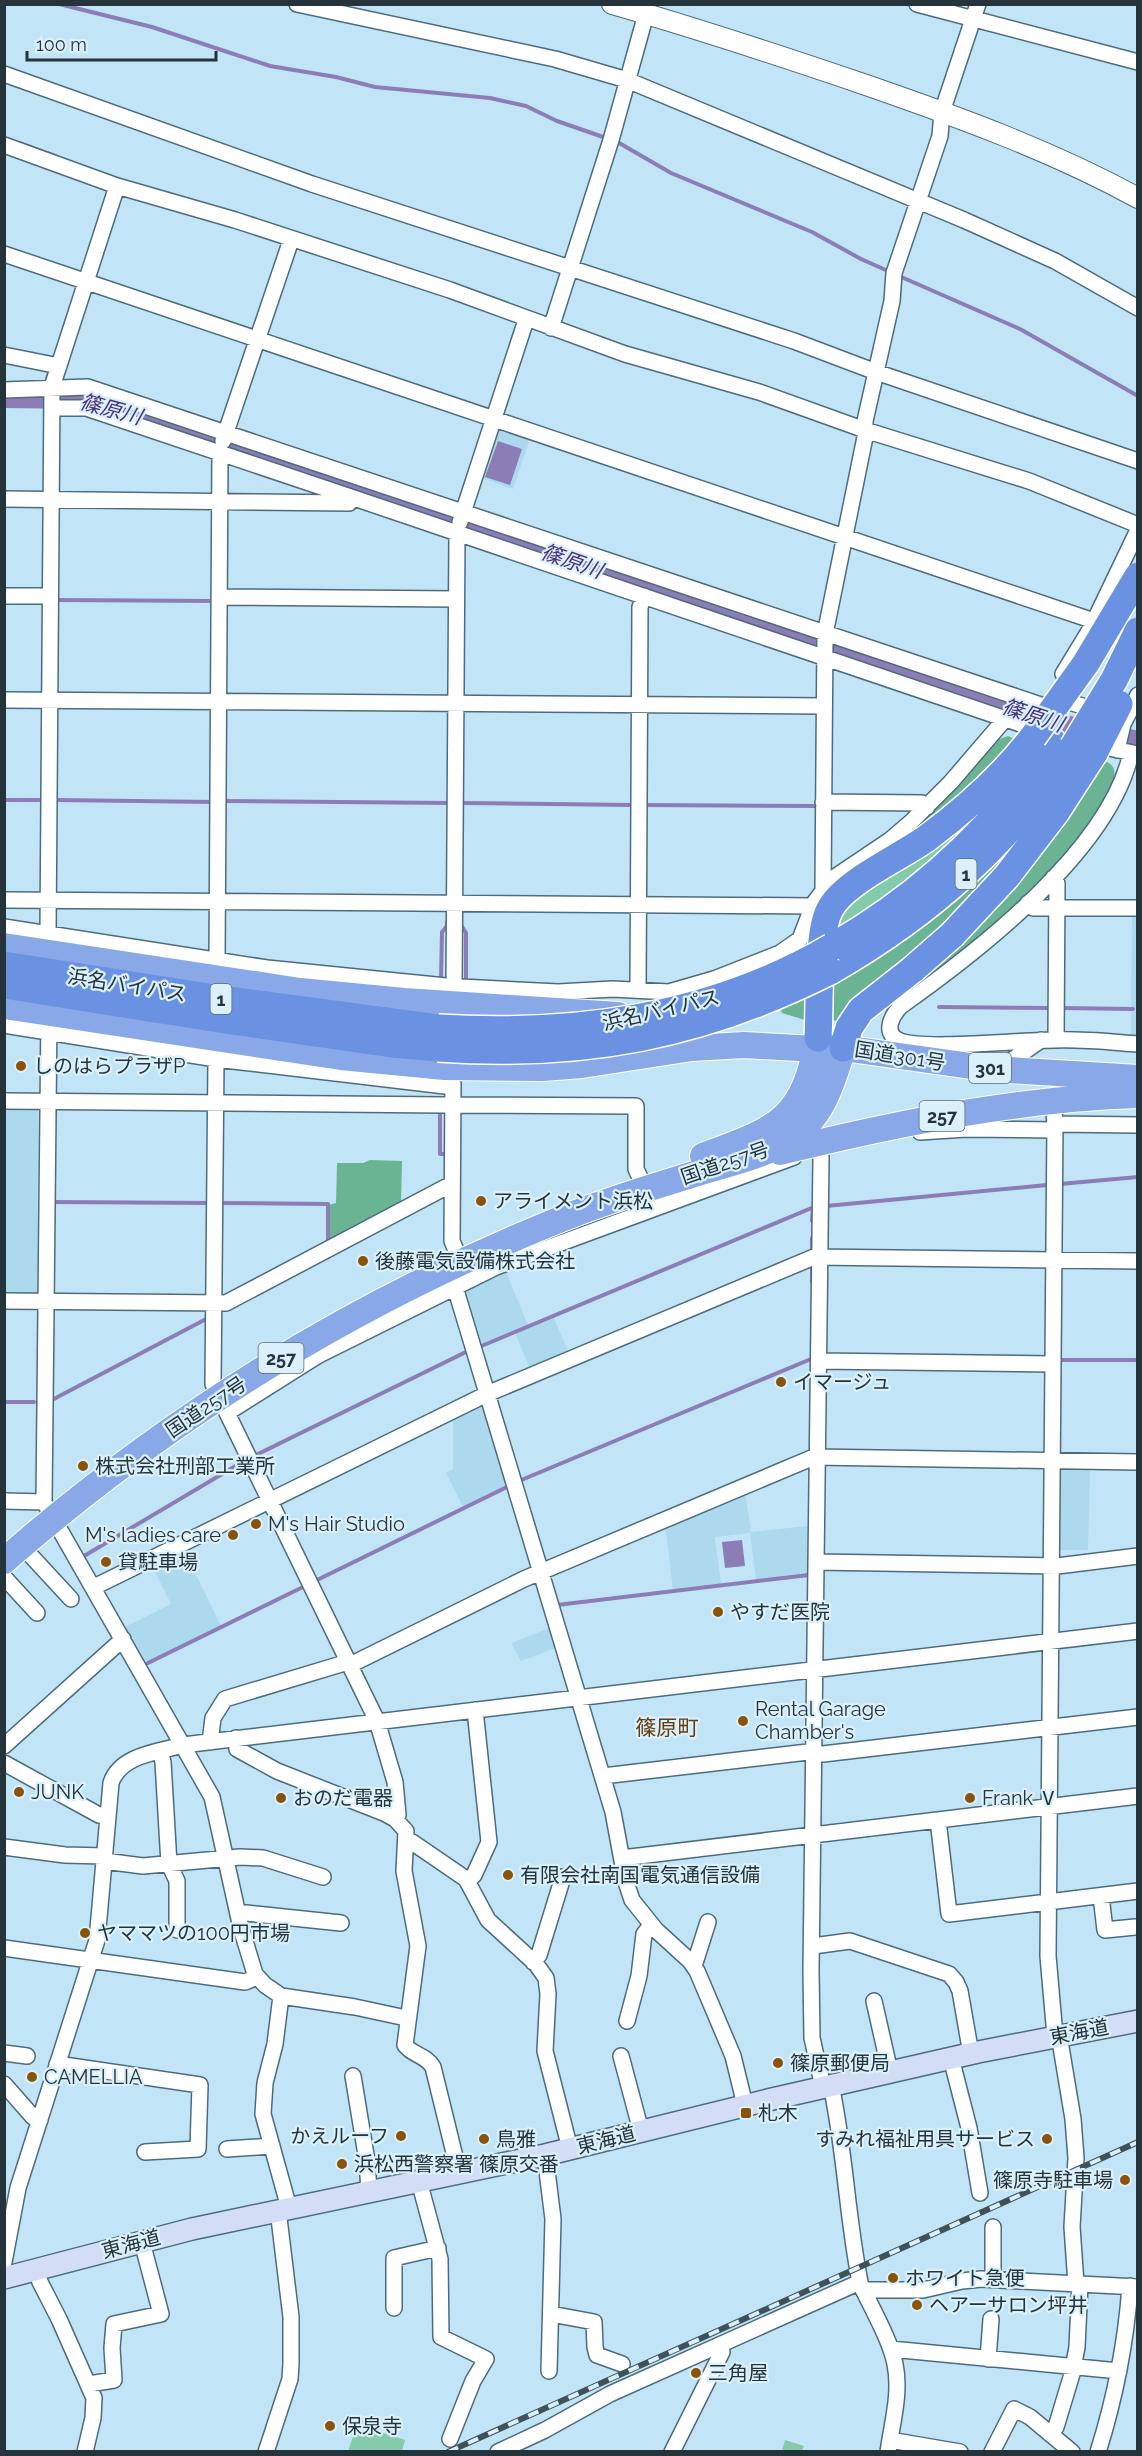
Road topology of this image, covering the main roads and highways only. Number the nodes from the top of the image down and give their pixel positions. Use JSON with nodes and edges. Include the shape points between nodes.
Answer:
{"nodes":[{"id":1,"x":1137,"y":576,"type":"edge"},
{"id":2,"x":1137,"y":587,"type":"edge"},
{"id":3,"x":1137,"y":631,"type":"edge"},
{"id":4,"x":1137,"y":662,"type":"edge"},
{"id":5,"x":1082,"y":732,"type":"edge"},
{"id":6,"x":4,"y":946,"type":"edge"},
{"id":7,"x":4,"y":965,"type":"edge"},
{"id":8,"x":4,"y":985,"type":"edge"},
{"id":9,"x":4,"y":1006,"type":"edge"},
{"id":10,"x":450,"y":1032,"type":"junction"},
{"id":11,"x":826,"y":1045,"type":"junction"},
{"id":12,"x":1137,"y":1078,"type":"edge"},
{"id":13,"x":1137,"y":1095,"type":"edge"},
{"id":14,"x":750,"y":1159,"type":"junction"},
{"id":15,"x":590,"y":1208,"type":"junction"},
{"id":16,"x":13,"y":1553,"type":"edge"},
{"id":17,"x":1137,"y":2020,"type":"edge"},
{"id":18,"x":5,"y":2270,"type":"edge"}],
"edges":[{"from":1,"to":5,"type":"highway","bridge":true,"via":[[1080,672]]},
{"from":2,"to":5,"type":"highway","name":"浜名バイパス","number":"1","via":[[1096,670]]},
{"from":3,"to":5,"type":"highway","name":"浜名バイパス","number":"1","bridge":true,"via":[[1114,680]]},
{"from":4,"to":5,"type":"highway","bridge":true},
{"from":5,"to":10,"type":"highway","name":"浜名バイパス","number":"1","bridge":true,"via":[[967,846],[831,959],[650,1016],[541,1031]]},
{"from":5,"to":11,"type":"highway","via":[[1056,813],[1007,876],[952,935],[861,1010],[849,1028]]},
{"from":5,"to":11,"type":"highway","via":[[988,787],[944,825],[835,900],[823,933]]},
{"from":6,"to":10,"type":"highway","via":[[46,944],[276,988]]},
{"from":7,"to":10,"type":"highway","name":"浜名バイパス","number":"1"},
{"from":8,"to":10,"type":"highway","name":"浜名バイパス","number":"1","via":[[392,1044]]},
{"from":9,"to":10,"type":"highway","via":[[48,1023],[341,1057]]},
{"from":10,"to":11,"type":"highway","via":[[644,1017]]},
{"from":10,"to":11,"type":"highway","via":[[505,1069],[582,1065],[718,1046]]},
{"from":11,"to":12,"type":"highway","name":"国道301号","number":"301","via":[[999,1069]]},
{"from":11,"to":14,"type":"highway","name":"国道257号","number":"257","via":[[827,1096],[814,1117],[787,1141]]},
{"from":11,"to":15,"type":"highway","name":"国道257号","number":"257","via":[[832,1050],[826,1055],[811,1101],[790,1126],[762,1142],[699,1158]]},
{"from":13,"to":14,"type":"highway","number":"257","via":[[1055,1118],[926,1119]]},
{"from":14,"to":15,"type":"highway","name":"国道257号","number":"257"},
{"from":15,"to":16,"type":"highway","name":"国道257号","number":"257","via":[[330,1329],[223,1405],[49,1510]]},
{"from":17,"to":18,"type":"main road","name":"東海道","via":[[827,2086],[545,2155],[283,2209],[36,2269]]}]}
